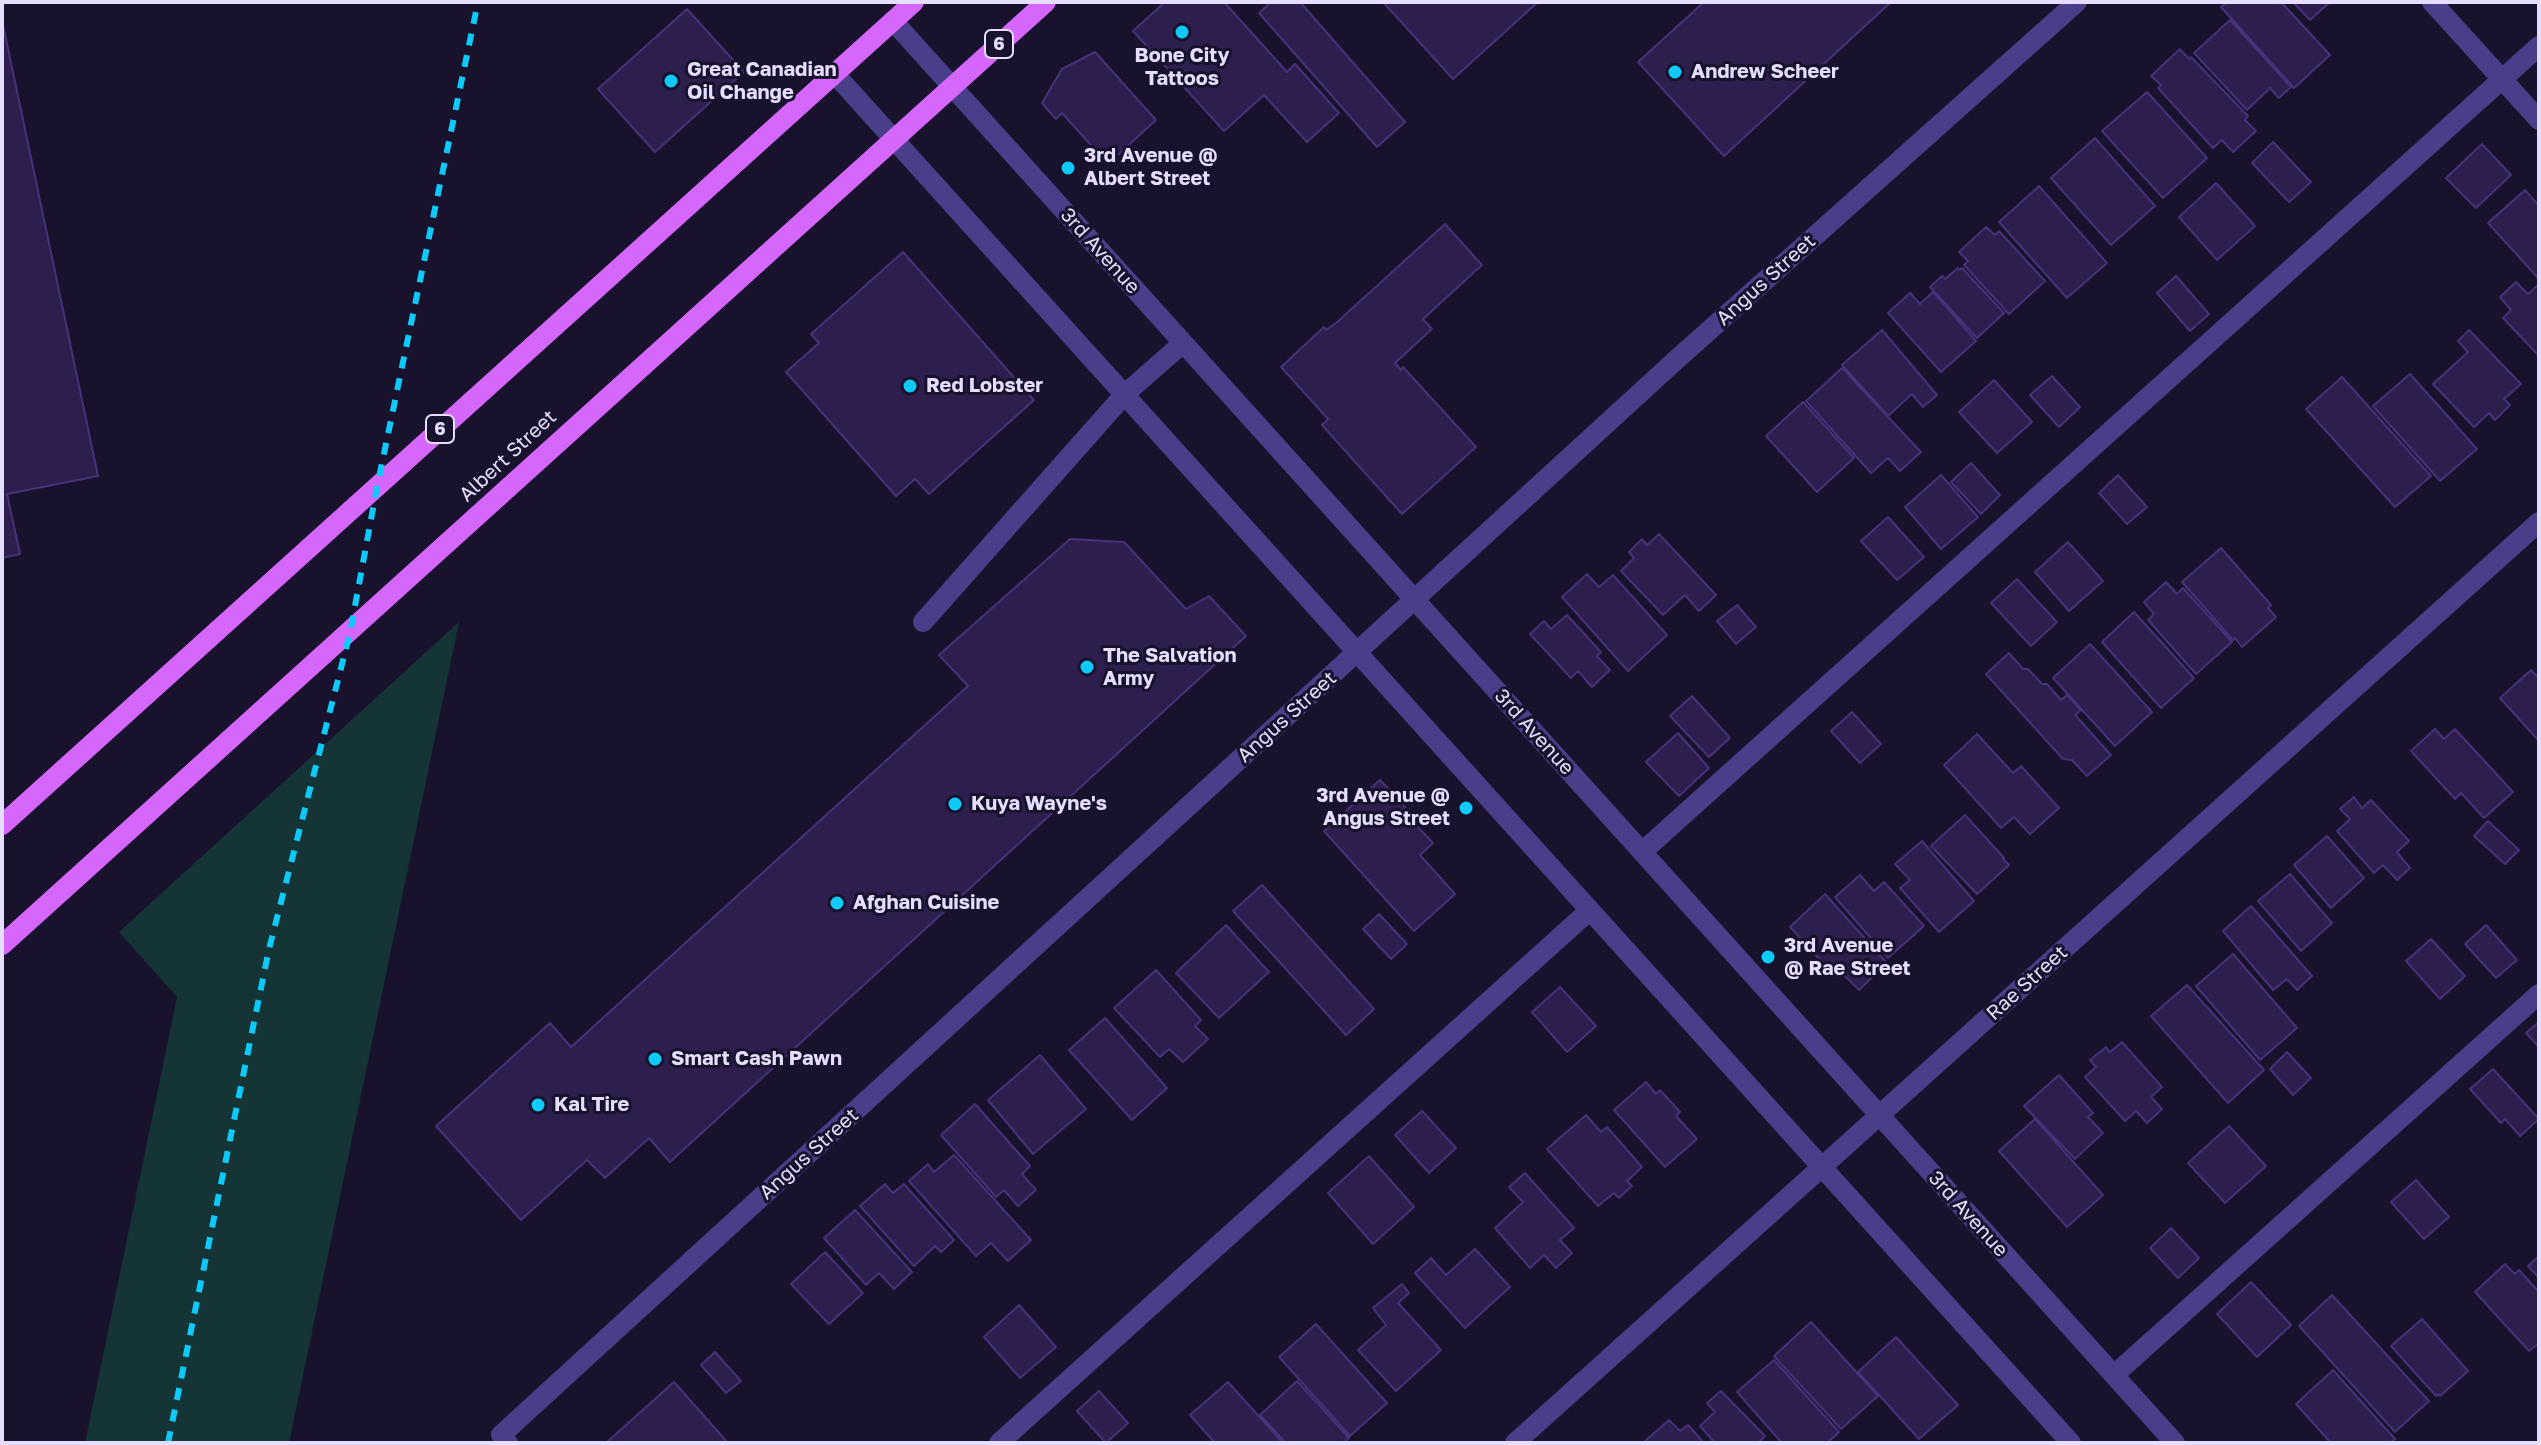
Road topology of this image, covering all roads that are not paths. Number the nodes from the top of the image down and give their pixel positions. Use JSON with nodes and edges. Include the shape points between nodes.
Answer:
{"nodes":[{"id":1,"x":914,"y":2,"type":"edge"},
{"id":2,"x":1046,"y":2,"type":"edge"},
{"id":3,"x":2077,"y":2,"type":"edge"},
{"id":4,"x":2432,"y":2,"type":"edge"},
{"id":5,"x":893,"y":21,"type":"junction"},
{"id":6,"x":2539,"y":46,"type":"edge"},
{"id":7,"x":834,"y":73,"type":"junction"},
{"id":8,"x":2502,"y":79,"type":"junction"},
{"id":9,"x":953,"y":87,"type":"junction"},
{"id":10,"x":2539,"y":120,"type":"edge"},
{"id":11,"x":894,"y":138,"type":"junction"},
{"id":12,"x":1183,"y":343,"type":"junction"},
{"id":13,"x":1125,"y":394,"type":"junction"},
{"id":14,"x":2539,"y":522,"type":"edge"},
{"id":15,"x":1414,"y":599,"type":"junction"},
{"id":16,"x":923,"y":622,"type":"dead end"},
{"id":17,"x":1357,"y":653,"type":"junction"},
{"id":18,"x":2,"y":825,"type":"edge"},
{"id":19,"x":1642,"y":852,"type":"junction"},
{"id":20,"x":1590,"y":910,"type":"junction"},
{"id":21,"x":2,"y":945,"type":"edge"},
{"id":22,"x":2539,"y":994,"type":"edge"},
{"id":23,"x":1879,"y":1116,"type":"junction"},
{"id":24,"x":1822,"y":1167,"type":"junction"},
{"id":25,"x":2114,"y":1375,"type":"junction"},
{"id":26,"x":505,"y":1439,"type":"edge"},
{"id":27,"x":2062,"y":1440,"type":"edge"},
{"id":28,"x":999,"y":1443,"type":"edge"},
{"id":29,"x":1515,"y":1443,"type":"edge"},
{"id":30,"x":2175,"y":1443,"type":"edge"}],
"edges":[{"from":1,"to":5,"type":"main road","number":"6"},
{"from":2,"to":9,"type":"main road","name":"Albert Street","number":"6"},
{"from":3,"to":15,"type":"street","name":"Angus Street"},
{"from":4,"to":8,"type":"street"},
{"from":5,"to":7,"type":"main road","number":"6"},
{"from":5,"to":9,"type":"street","name":"3rd Avenue"},
{"from":6,"to":8,"type":"street"},
{"from":7,"to":11,"type":"street"},
{"from":7,"to":18,"type":"main road","number":"6"},
{"from":8,"to":10,"type":"street"},
{"from":8,"to":19,"type":"street"},
{"from":9,"to":11,"type":"main road","name":"Albert Street","number":"6"},
{"from":9,"to":12,"type":"street","name":"3rd Avenue"},
{"from":11,"to":13,"type":"street"},
{"from":11,"to":21,"type":"main road","name":"Albert Street","number":"6"},
{"from":12,"to":13,"type":"street"},
{"from":12,"to":15,"type":"street","name":"3rd Avenue"},
{"from":13,"to":16,"type":"street"},
{"from":13,"to":17,"type":"street"},
{"from":14,"to":23,"type":"street","name":"Rae Street"},
{"from":15,"to":17,"type":"street","name":"Angus Street"},
{"from":15,"to":19,"type":"street","name":"3rd Avenue"},
{"from":17,"to":20,"type":"street"},
{"from":17,"to":26,"type":"street","name":"Angus Street"},
{"from":19,"to":23,"type":"street","name":"3rd Avenue"},
{"from":20,"to":24,"type":"street"},
{"from":20,"to":28,"type":"street"},
{"from":22,"to":25,"type":"street"},
{"from":23,"to":24,"type":"street","name":"Rae Street"},
{"from":23,"to":25,"type":"street","name":"3rd Avenue"},
{"from":24,"to":27,"type":"street"},
{"from":24,"to":29,"type":"street","name":"Rae Street"},
{"from":25,"to":30,"type":"street","name":"3rd Avenue"}]}
